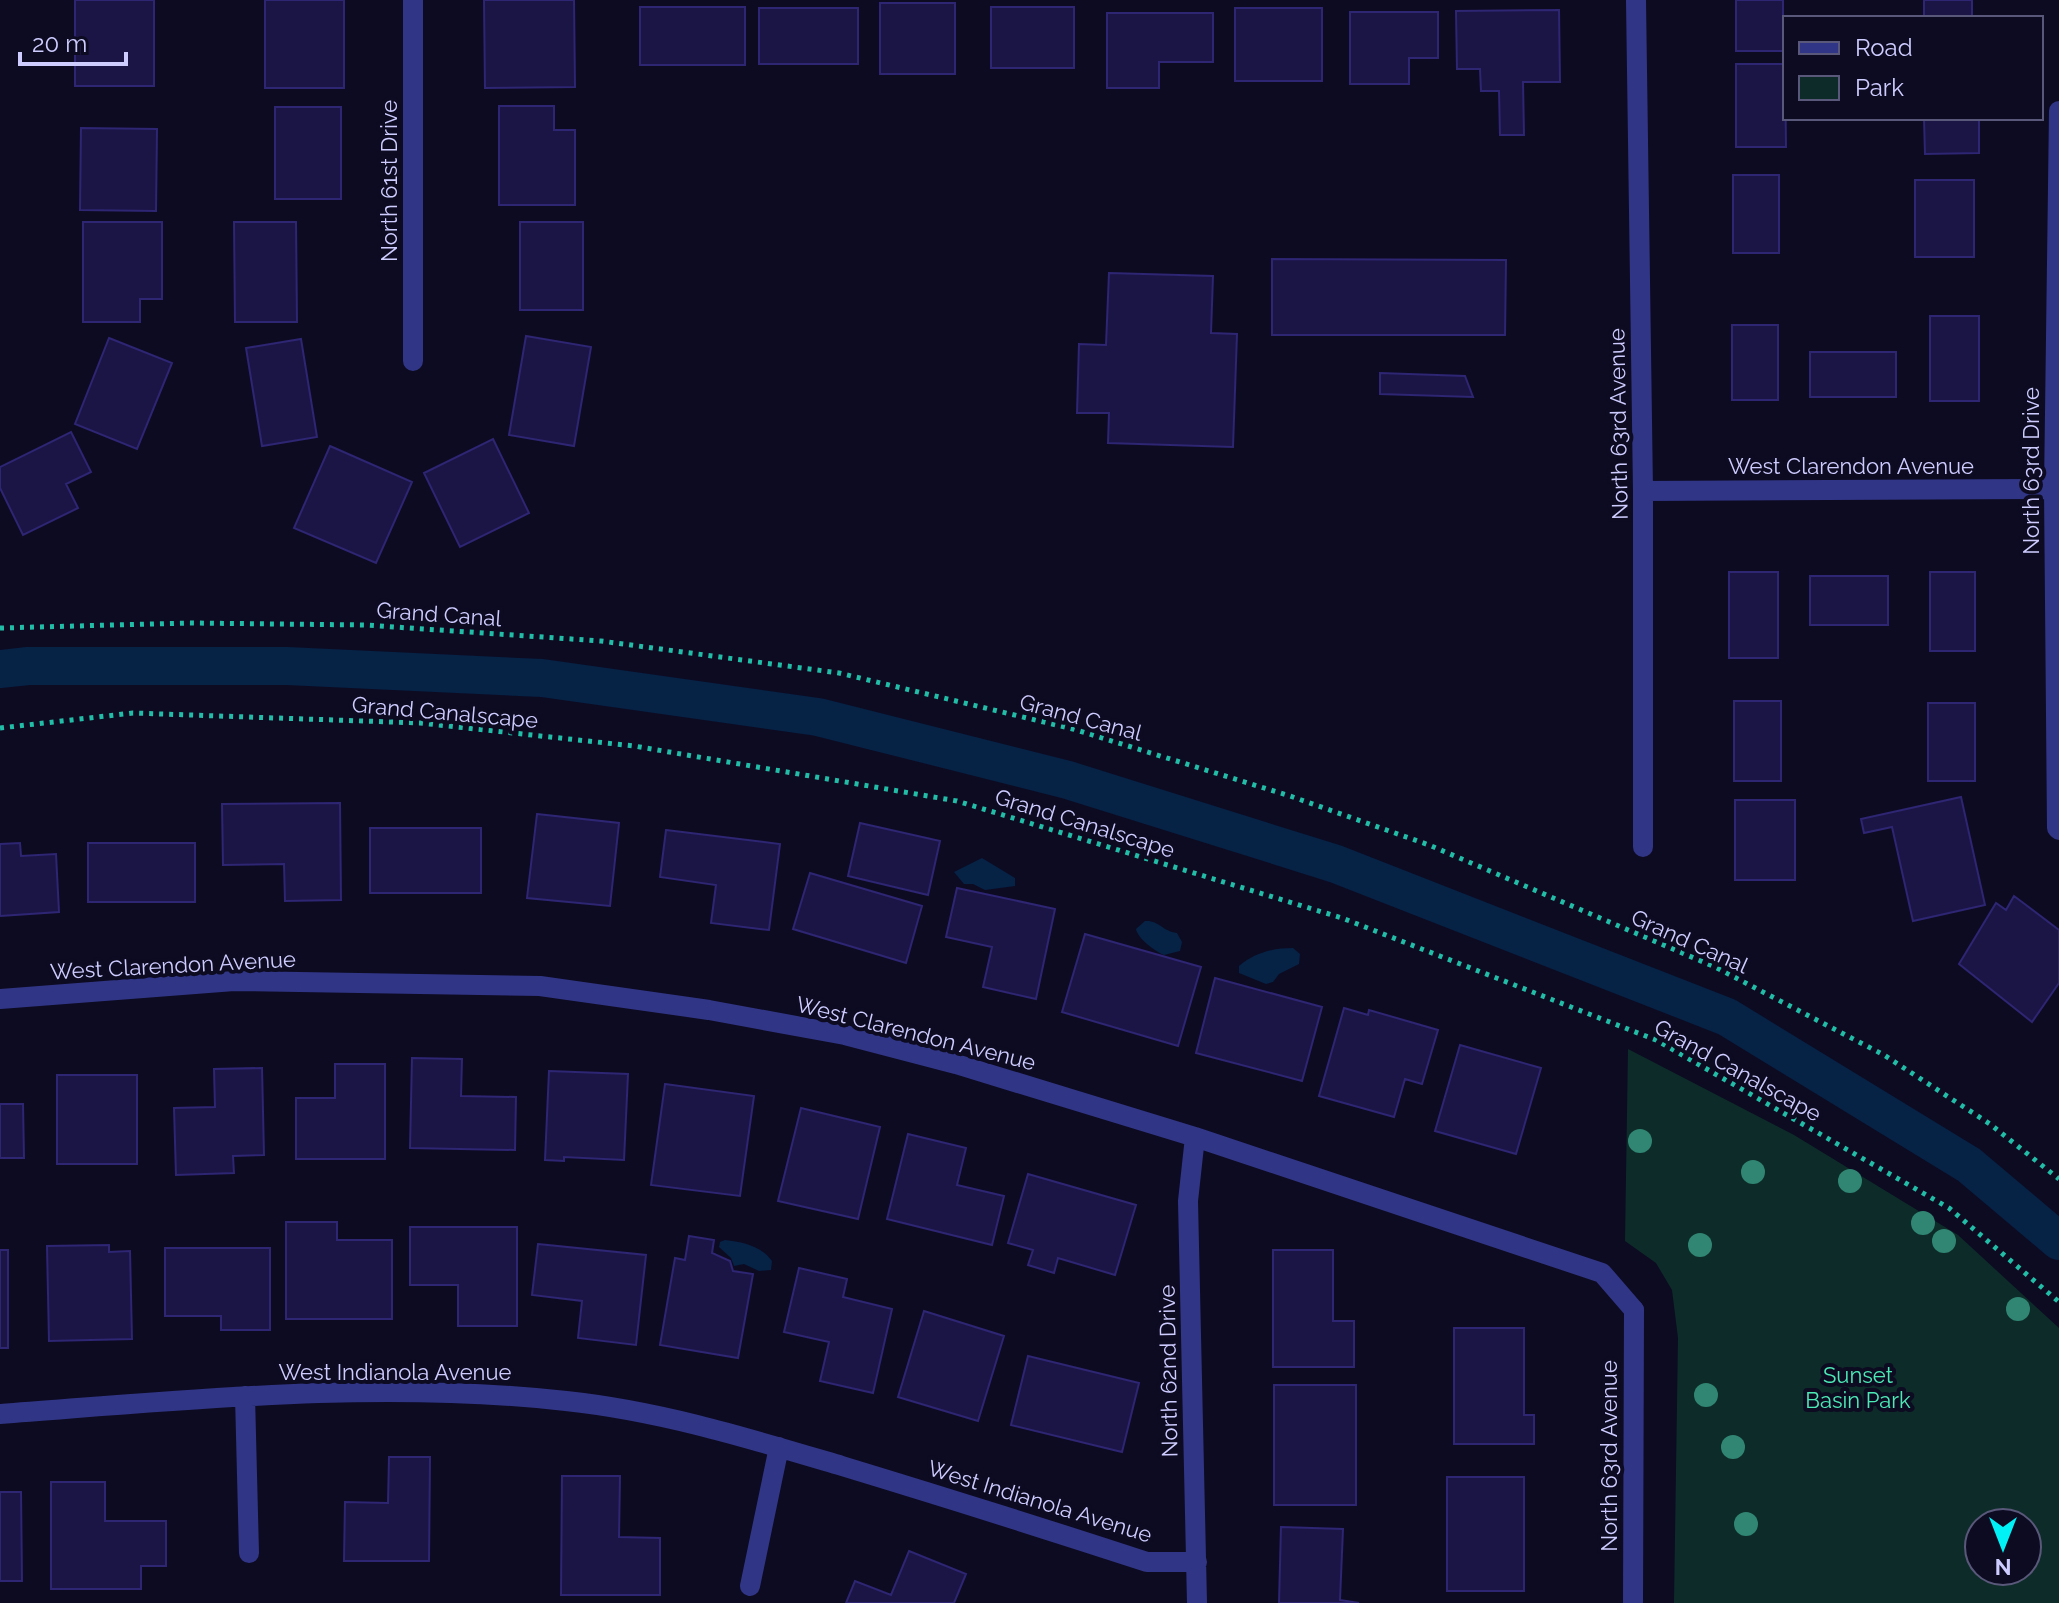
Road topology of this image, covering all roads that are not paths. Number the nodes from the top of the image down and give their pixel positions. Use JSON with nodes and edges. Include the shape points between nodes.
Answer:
{"nodes":[{"id":1,"x":413,"y":0,"type":"edge"},
{"id":2,"x":1636,"y":0,"type":"edge"},
{"id":3,"x":2059,"y":111,"type":"edge"},
{"id":4,"x":413,"y":361,"type":"dead end"},
{"id":5,"x":2056,"y":489,"type":"edge"},
{"id":6,"x":1643,"y":491,"type":"junction"},
{"id":7,"x":2059,"y":830,"type":"edge"},
{"id":8,"x":1643,"y":847,"type":"dead end"},
{"id":9,"x":0,"y":999,"type":"edge"},
{"id":10,"x":1195,"y":1137,"type":"junction"},
{"id":11,"x":1634,"y":1310,"type":"joint"},
{"id":12,"x":245,"y":1396,"type":"junction"},
{"id":13,"x":0,"y":1414,"type":"edge"},
{"id":14,"x":779,"y":1447,"type":"junction"},
{"id":15,"x":249,"y":1553,"type":"dead end"},
{"id":16,"x":1197,"y":1562,"type":"junction"},
{"id":17,"x":750,"y":1586,"type":"dead end"},
{"id":18,"x":1197,"y":1603,"type":"edge"},
{"id":19,"x":1633,"y":1603,"type":"edge"}],
"edges":[{"from":1,"to":4,"type":"street","name":"North 61st Drive"},
{"from":2,"to":6,"type":"street","name":"North 63rd Avenue"},
{"from":3,"to":5,"type":"street","name":"North 63rd Drive"},
{"from":5,"to":6,"type":"street","name":"West Clarendon Avenue"},
{"from":5,"to":7,"type":"street","name":"North 63rd Drive"},
{"from":6,"to":8,"type":"street","name":"North 63rd Avenue"},
{"from":9,"to":10,"type":"street","name":"West Clarendon Avenue","via":[[234,981],[540,986],[845,1035]]},
{"from":10,"to":11,"type":"street","name":"West Clarendon Avenue","via":[[1602,1273]]},
{"from":10,"to":16,"type":"street","name":"North 62nd Drive","via":[[1188,1201]]},
{"from":11,"to":19,"type":"street","name":"North 63rd Avenue"},
{"from":12,"to":13,"type":"street","name":"West Indianola Avenue"},
{"from":12,"to":14,"type":"street","name":"West Indianola Avenue","via":[[472,1392],[569,1401],[672,1417]]},
{"from":12,"to":15,"type":"street"},
{"from":14,"to":16,"type":"street","name":"West Indianola Avenue","via":[[1147,1562]]},
{"from":14,"to":17,"type":"street"},
{"from":16,"to":18,"type":"street","name":"North 62nd Drive"}]}
